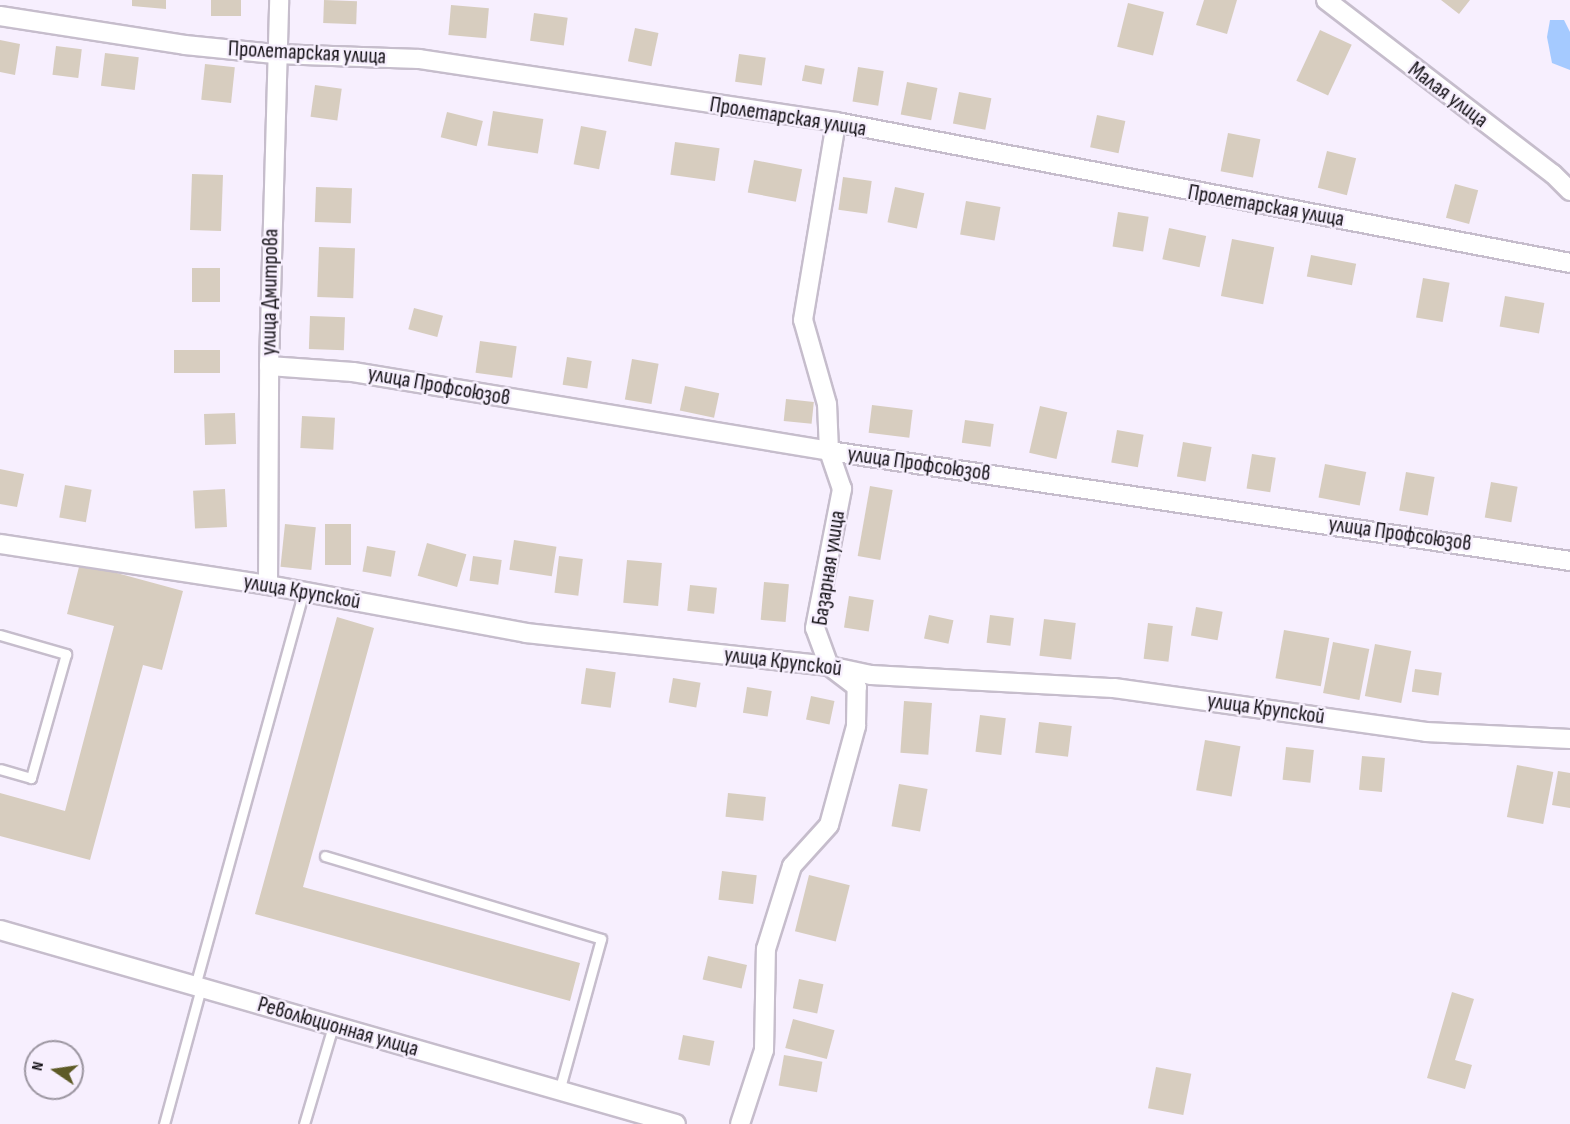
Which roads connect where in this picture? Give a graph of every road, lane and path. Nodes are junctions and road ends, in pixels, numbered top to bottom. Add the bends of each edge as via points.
1 (279, 0) edge
2 (1326, 0) edge
3 (0, 16) edge
4 (275, 54) junction
5 (836, 122) junction
6 (1570, 191) edge
7 (1570, 263) edge
8 (269, 366) junction
9 (829, 451) junction
10 (1, 546) edge
11 (1570, 561) edge
12 (268, 585) junction
13 (304, 591) junction
14 (0, 635) edge
15 (829, 666) junction
16 (1570, 739) edge
17 (0, 769) edge
18 (325, 856) dead end
19 (0, 930) edge
20 (198, 987) junction
21 (333, 1026) junction
22 (559, 1091) junction
23 (164, 1124) edge
24 (304, 1124) edge
25 (676, 1124) edge
26 (740, 1124) edge

1 - 4 street, улица Дмитрова
2 - 6 street, Малая улица
3 - 4 street, Пролетарская улица via 185,45
4 - 5 street, Пролетарская улица via 419,59
4 - 8 street, улица Дмитрова
5 - 7 street, Пролетарская улица
5 - 9 street, Базарная улица via 803,320 827,404
8 - 9 street, улица Профсоюзов via 353,372
8 - 12 street, улица Дмитрова
9 - 11 street, улица Профсоюзов
9 - 15 street, Базарная улица via 842,489 815,628
10 - 12 street, улица Крупской
12 - 13 street, улица Крупской
13 - 15 street, улица Крупской via 526,633
13 - 20 lane
14 - 17 lane via 66,654 31,778
15 - 16 street, улица Крупской via 872,675 1113,688 1426,732
15 - 26 street via 856,687 856,726 830,825 792,866 766,949 764,1050
18 - 22 lane via 601,939
19 - 20 street, Революционная улица
20 - 21 street, Революционная улица
20 - 23 lane
21 - 22 street, Революционная улица
21 - 24 lane
22 - 25 street, Революционная улица

